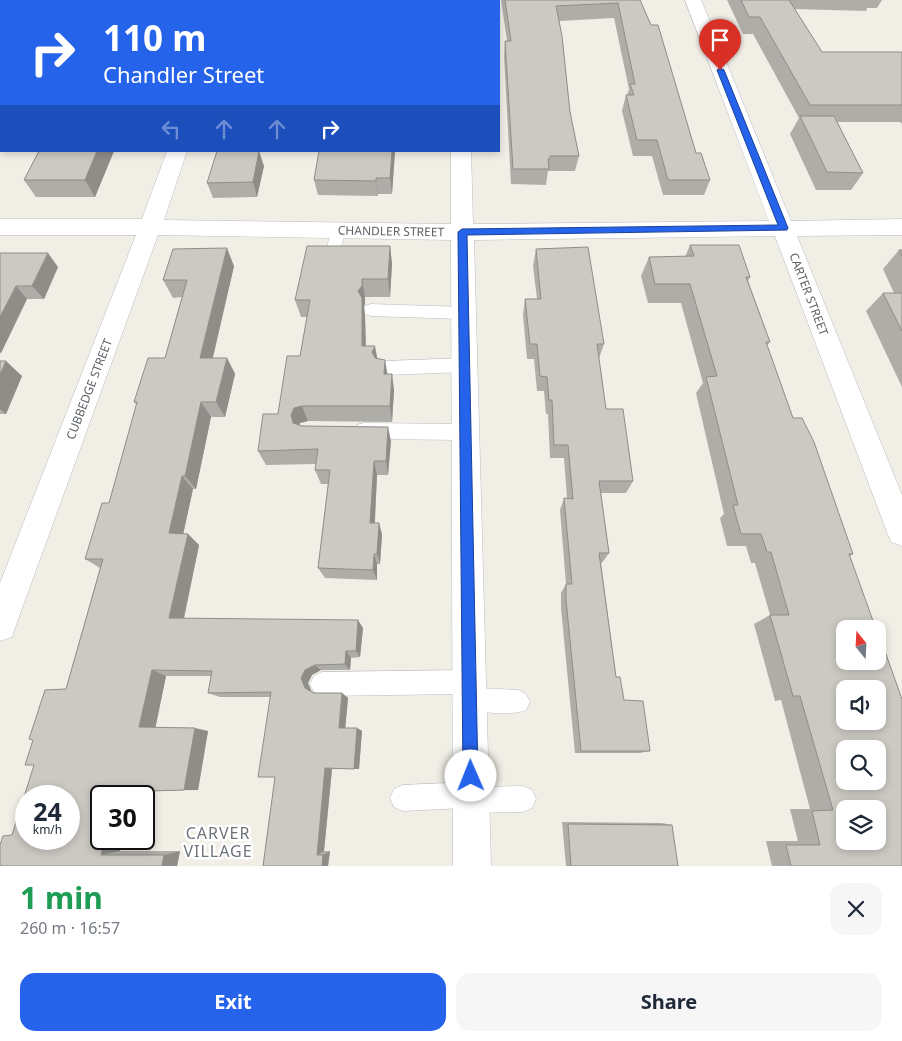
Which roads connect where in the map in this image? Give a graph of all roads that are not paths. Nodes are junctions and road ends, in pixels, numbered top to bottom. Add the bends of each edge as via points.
1 (692, 0) edge
2 (177, 152) edge
3 (461, 152) edge
4 (0, 227) edge
5 (150, 227) junction
6 (902, 227) edge
7 (784, 228) junction
8 (338, 230) junction
9 (462, 232) junction
10 (333, 253) edge
11 (371, 310) dead end
12 (464, 313) junction
13 (464, 365) junction
14 (386, 368) edge
15 (348, 431) edge
16 (466, 432) junction
17 (902, 532) edge
18 (0, 625) edge
19 (322, 684) dead end
20 (470, 691) junction
21 (518, 702) dead end
22 (471, 797) junction
23 (403, 798) dead end
24 (523, 799) dead end
25 (472, 866) edge

1 - 7 street, CARTER STREET
2 - 5 street, CUBBEDGE STREET
3 - 9 street
4 - 5 street, CHANDLER STREET
5 - 8 street, CHANDLER STREET
5 - 18 street, CUBBEDGE STREET
6 - 7 street, CHANDLER STREET
7 - 9 street, CHANDLER STREET
7 - 17 street, CARTER STREET
8 - 9 street, CHANDLER STREET
8 - 10 lane
9 - 12 street
11 - 12 lane
12 - 13 street
13 - 14 lane
13 - 16 street
15 - 16 lane
16 - 20 street
19 - 20 lane
20 - 21 lane
20 - 22 street
22 - 23 lane
22 - 24 lane
22 - 25 street

